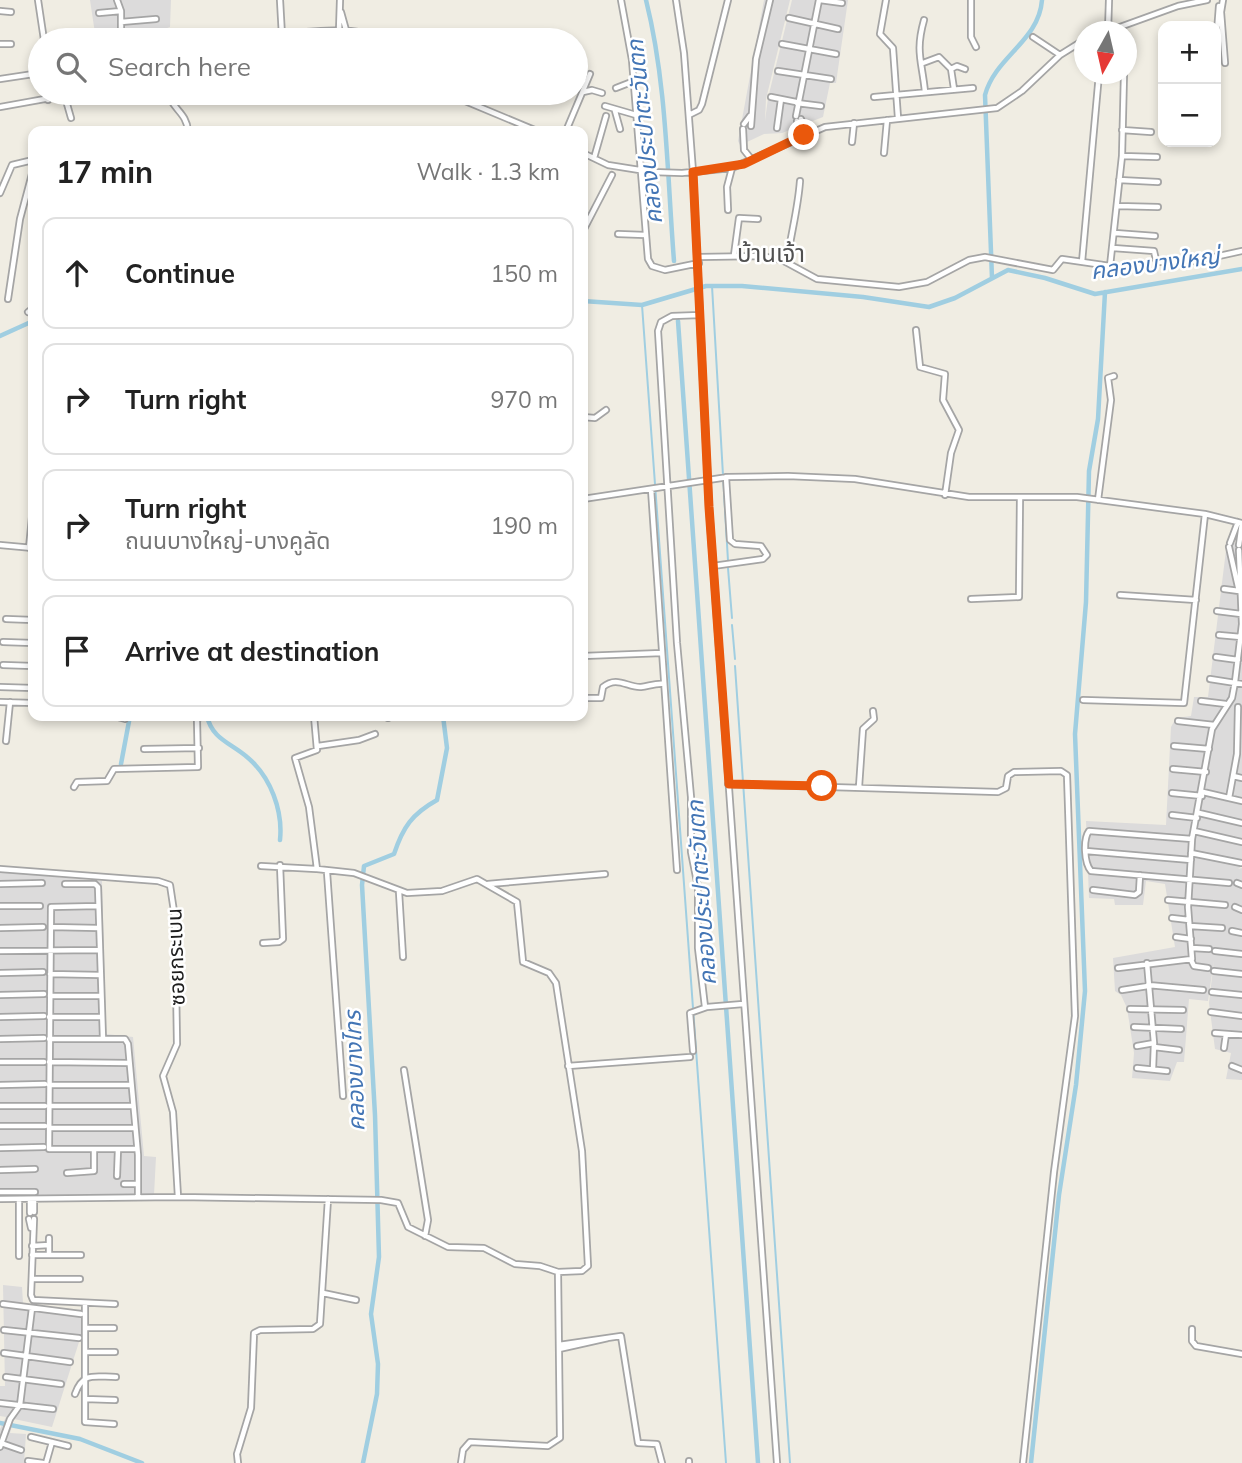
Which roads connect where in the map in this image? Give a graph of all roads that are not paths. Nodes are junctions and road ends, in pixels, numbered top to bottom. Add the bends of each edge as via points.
1 (38, 0) edge
2 (117, 0) edge
3 (280, 0) edge
4 (340, 0) edge
5 (621, 0) edge
6 (676, 0) edge
7 (728, 0) edge
8 (770, 0) edge
9 (819, 0) edge
10 (886, 0) edge
11 (971, 0) edge
12 (1109, 0) edge
13 (1207, 0) edge
14 (1223, 2) edge
15 (842, 3) dead end
16 (1177, 3) edge
17 (0, 11) edge
18 (121, 11) junction
19 (341, 11) junction
20 (11, 12) dead end
21 (99, 13) dead end
22 (789, 18) dead end
23 (156, 19) dead end
24 (924, 20) dead end
25 (1108, 21) edge
26 (1134, 21) edge
27 (1217, 21) edge
28 (121, 22) junction
29 (814, 24) junction
30 (42, 28) edge
31 (122, 28) edge
32 (282, 28) edge
33 (339, 28) edge
34 (345, 28) edge
35 (838, 29) dead end
36 (1033, 37) dead end
37 (0, 44) edge
38 (11, 44) dead end
39 (782, 44) dead end
40 (1074, 46) edge
41 (976, 47) dead end
42 (809, 49) junction
43 (836, 54) dead end
44 (1060, 55) junction
45 (923, 63) junction
46 (1225, 64) dead end
47 (951, 69) junction
48 (965, 69) dead end
49 (778, 71) dead end
50 (590, 74) dead end
51 (28, 75) edge
52 (802, 75) junction
53 (0, 79) edge
54 (588, 79) edge
55 (831, 79) dead end
56 (634, 80) junction
57 (1097, 84) edge
58 (1124, 84) edge
59 (616, 88) dead end
60 (973, 88) dead end
61 (954, 89) junction
62 (588, 91) edge
63 (925, 92) junction
64 (602, 93) dead end
65 (897, 95) junction
66 (771, 97) dead end
67 (874, 97) dead end
68 (781, 99) junction
69 (28, 103) edge
70 (797, 103) junction
71 (67, 105) edge
72 (174, 105) edge
73 (475, 105) edge
74 (577, 105) edge
75 (605, 106) dead end
76 (821, 106) dead end
77 (0, 107) edge
78 (615, 111) junction
79 (636, 115) junction
80 (689, 115) junction
81 (606, 116) dead end
82 (750, 117) junction
83 (71, 118) dead end
84 (898, 118) junction
85 (887, 120) junction
86 (854, 123) junction
87 (187, 126) edge
88 (525, 126) edge
89 (568, 126) edge
90 (777, 128) dead end
91 (620, 129) dead end
92 (1122, 130) junction
93 (1151, 132) dead end
94 (804, 135) junction
95 (744, 139) junction
96 (852, 142) dead end
97 (884, 153) dead end
98 (588, 155) edge
99 (1122, 156) junction
100 (1157, 157) dead end
101 (594, 158) junction
102 (752, 160) junction
103 (28, 161) edge
104 (732, 168) junction
105 (639, 170) junction
106 (614, 171) junction
107 (693, 172) junction
108 (1119, 180) junction
109 (800, 181) dead end
110 (1158, 182) dead end
111 (28, 189) edge
112 (0, 193) edge
113 (1117, 206) junction
114 (1158, 207) dead end
115 (728, 211) dead end
116 (758, 219) dead end
117 (588, 221) edge
118 (1115, 233) junction
119 (618, 234) dead end
120 (645, 235) junction
121 (1155, 236) dead end
122 (1113, 248) junction
123 (1242, 251) edge
124 (734, 255) junction
125 (699, 260) junction
126 (787, 262) junction
127 (1082, 262) junction
128 (8, 299) dead end
129 (700, 315) junction
130 (916, 330) dead end
131 (1114, 376) dead end
132 (606, 410) dead end
133 (588, 417) edge
134 (723, 478) junction
135 (708, 480) junction
136 (666, 486) junction
137 (654, 488) junction
138 (945, 495) junction
139 (1020, 497) junction
140 (588, 498) edge
141 (1095, 499) junction
142 (1205, 514) junction
143 (1241, 523) edge
144 (0, 545) edge
145 (28, 548) edge
146 (713, 566) junction
147 (1239, 579) edge
148 (1224, 589) dead end
149 (1239, 589) junction
150 (1120, 595) dead end
151 (971, 599) dead end
152 (1196, 600) junction
153 (1241, 601) edge
154 (1217, 611) dead end
155 (1241, 614) edge
156 (6, 619) dead end
157 (28, 620) edge
158 (1242, 624) edge
159 (1219, 635) dead end
160 (1241, 641) edge
161 (3, 642) dead end
162 (28, 643) edge
163 (662, 653) junction
164 (588, 656) edge
165 (1216, 657) dead end
166 (1239, 662) edge
167 (3, 665) dead end
168 (28, 666) edge
169 (1210, 679) dead end
170 (1235, 682) junction
171 (664, 684) junction
172 (1242, 684) edge
173 (0, 687) edge
174 (28, 688) edge
175 (588, 698) edge
176 (1232, 698) junction
177 (1083, 700) dead end
178 (1201, 701) dead end
179 (0, 702) edge
180 (10, 702) junction
181 (28, 703) edge
182 (1226, 704) junction
183 (1240, 708) edge
184 (873, 711) dead end
185 (1178, 720) dead end
186 (197, 721) edge
187 (315, 721) edge
188 (1214, 725) junction
189 (1240, 731) edge
190 (375, 734) dead end
191 (6, 741) dead end
192 (318, 746) junction
193 (1174, 746) dead end
194 (199, 748) junction
195 (144, 749) dead end
196 (1209, 749) junction
197 (1240, 754) edge
198 (1173, 769) dead end
199 (1206, 772) junction
200 (1233, 776) junction
201 (1242, 778) edge
202 (729, 784) junction
203 (74, 787) dead end
204 (859, 787) junction
205 (1172, 793) dead end
206 (1203, 794) junction
207 (1229, 798) junction
208 (1242, 801) edge
209 (1172, 815) dead end
210 (1198, 815) junction
211 (1242, 823) edge
212 (1194, 831) junction
213 (1192, 839) junction
214 (1242, 842) edge
215 (1086, 851) junction
216 (1191, 853) junction
217 (1191, 860) junction
218 (1241, 863) edge
219 (280, 865) junction
220 (261, 866) dead end
221 (0, 869) edge
222 (317, 869) junction
223 (677, 870) dead end
224 (327, 872) junction
225 (605, 874) dead end
226 (1140, 875) junction
227 (1190, 878) junction
228 (42, 883) dead end
229 (1229, 883) dead end
230 (0, 884) edge
231 (65, 884) dead end
232 (488, 884) junction
233 (1093, 890) dead end
234 (399, 892) junction
235 (1168, 900) dead end
236 (1188, 901) junction
237 (1225, 905) dead end
238 (0, 906) edge
239 (40, 906) dead end
240 (98, 906) junction
241 (1235, 907) dead end
242 (1242, 910) edge
243 (1172, 918) dead end
244 (1189, 923) junction
245 (43, 927) dead end
246 (51, 927) junction
247 (0, 928) edge
248 (97, 928) junction
249 (1222, 928) dead end
250 (1232, 930) dead end
251 (1242, 933) edge
252 (1176, 937) dead end
253 (1191, 939) junction
254 (263, 943) dead end
255 (1192, 948) junction
256 (1209, 948) dead end
257 (98, 950) junction
258 (0, 951) edge
259 (50, 951) junction
260 (1215, 951) dead end
261 (1242, 954) edge
262 (403, 957) dead end
263 (1191, 960) junction
264 (1147, 963) junction
265 (1118, 968) dead end
266 (1208, 968) dead end
267 (1214, 971) dead end
268 (43, 972) dead end
269 (0, 973) edge
270 (50, 974) junction
271 (1242, 974) edge
272 (100, 975) junction
273 (1148, 986) junction
274 (1122, 990) dead end
275 (1203, 990) dead end
276 (1212, 992) dead end
277 (0, 995) edge
278 (47, 995) junction
279 (1242, 995) edge
280 (100, 996) junction
281 (741, 1004) junction
282 (706, 1007) junction
283 (1149, 1007) junction
284 (1130, 1009) dead end
285 (1183, 1010) dead end
286 (1212, 1012) dead end
287 (47, 1016) junction
288 (1242, 1016) edge
289 (0, 1017) edge
290 (101, 1017) junction
291 (1151, 1026) junction
292 (1134, 1027) dead end
293 (1181, 1029) dead end
294 (1215, 1032) dead end
295 (1226, 1034) junction
296 (1242, 1035) edge
297 (47, 1038) junction
298 (0, 1039) edge
299 (103, 1039) junction
300 (1154, 1045) junction
301 (1137, 1046) dead end
302 (1224, 1048) dead end
303 (1178, 1050) dead end
304 (693, 1051) dead end
305 (690, 1058) dead end
306 (0, 1062) edge
307 (47, 1062) junction
308 (129, 1063) junction
309 (568, 1066) junction
310 (1232, 1066) dead end
311 (1137, 1068) dead end
312 (1153, 1069) junction
313 (404, 1070) dead end
314 (1242, 1070) edge
315 (1167, 1071) dead end
316 (0, 1085) edge
317 (47, 1085) junction
318 (131, 1085) junction
319 (343, 1096) dead end
320 (0, 1106) edge
321 (47, 1106) junction
322 (133, 1106) junction
323 (0, 1126) edge
324 (47, 1127) junction
325 (134, 1128) junction
326 (44, 1147) dead end
327 (0, 1148) edge
328 (94, 1149) junction
329 (118, 1149) junction
330 (137, 1149) junction
331 (34, 1169) dead end
332 (0, 1170) edge
333 (67, 1173) dead end
334 (117, 1176) dead end
335 (124, 1184) dead end
336 (138, 1184) junction
337 (0, 1192) edge
338 (35, 1192) dead end
339 (138, 1197) junction
340 (178, 1197) junction
341 (0, 1199) edge
342 (19, 1199) junction
343 (32, 1199) junction
344 (328, 1199) junction
345 (425, 1236) junction
346 (49, 1238) dead end
347 (49, 1245) junction
348 (32, 1246) junction
349 (32, 1255) junction
350 (49, 1255) junction
351 (81, 1255) dead end
352 (19, 1256) dead end
353 (558, 1272) junction
354 (31, 1279) junction
355 (80, 1279) dead end
356 (322, 1293) junction
357 (356, 1300) dead end
358 (3, 1304) dead end
359 (85, 1304) junction
360 (115, 1304) dead end
361 (32, 1308) junction
362 (81, 1314) dead end
363 (85, 1328) junction
364 (114, 1328) dead end
365 (1192, 1329) dead end
366 (4, 1330) dead end
367 (29, 1332) junction
368 (79, 1338) dead end
369 (559, 1347) junction
370 (85, 1352) junction
371 (115, 1352) dead end
372 (4, 1353) dead end
373 (1242, 1354) edge
374 (26, 1356) junction
375 (70, 1362) dead end
376 (6, 1377) dead end
377 (85, 1377) junction
378 (116, 1377) dead end
379 (24, 1380) junction
380 (61, 1384) dead end
381 (75, 1394) dead end
382 (85, 1399) junction
383 (114, 1400) dead end
384 (2, 1403) edge
385 (20, 1405) junction
386 (53, 1409) dead end
387 (10, 1419) junction
388 (114, 1424) dead end
389 (32, 1437) dead end
390 (52, 1442) junction
391 (1, 1445) edge
392 (68, 1446) dead end
393 (21, 1450) dead end
394 (28, 1461) dead end
395 (45, 1463) edge
396 (238, 1463) edge
397 (461, 1463) edge
398 (662, 1463) edge
399 (776, 1463) edge
400 (1023, 1463) edge

1 - 30 street
2 - 18 street
3 - 32 street
4 - 19 street
5 - 56 street
6 - 80 street
7 - 80 street via 702,104
8 - 82 street via 756,59
9 - 15 street
9 - 29 street
10 - 65 street via 880,34 893,48
11 - 41 street via 971,37
12 - 25 street
13 - 16 street
14 - 27 street
14 - 46 street
16 - 26 street
17 - 20 street
18 - 21 street
18 - 28 street
19 - 33 street
19 - 34 street
22 - 29 street
23 - 28 street
24 - 45 street via 918,52
28 - 31 street
29 - 35 street
29 - 42 street
36 - 44 street
37 - 38 street
39 - 42 street
40 - 44 street
42 - 43 street
42 - 52 street
44 - 84 street via 1014,97 992,109
45 - 47 street via 939,57
45 - 63 street
47 - 48 street
47 - 61 street
49 - 52 street
50 - 54 street
51 - 53 street
52 - 55 street
52 - 70 street
56 - 59 street
56 - 79 street
57 - 127 street
58 - 92 street
60 - 61 street
61 - 63 street
62 - 64 street
63 - 65 street
65 - 67 street
65 - 84 street
66 - 68 street
68 - 70 street
68 - 90 street
69 - 77 street
70 - 76 street
70 - 94 street
71 - 83 street
72 - 87 street via 184,114
73 - 88 street
74 - 89 street
75 - 78 street
78 - 79 street
78 - 91 street
79 - 105 street
80 - 107 street
81 - 101 street
82 - 95 street
82 - 95 street via 743,127
84 - 85 street
85 - 86 street
85 - 97 street
86 - 94 street
86 - 96 street
92 - 93 street
92 - 99 street
94 - 102 street
95 - 102 street via 744,150
98 - 101 street
99 - 100 street
99 - 108 street
101 - 106 street
102 - 104 street
103 - 112 street via 12,165
104 - 107 street
104 - 115 street
105 - 106 street
105 - 107 street
105 - 120 street
106 - 117 street
107 - 125 street
108 - 110 street
108 - 113 street
109 - 126 street
111 - 128 street
113 - 114 street
113 - 118 street
116 - 124 street via 738,218
118 - 121 street
118 - 122 street
119 - 120 street
120 - 125 street via 652,265 665,270
122 - 123 street via 1154,251 1160,262 1196,261
122 - 127 street via 1110,266
124 - 125 street
124 - 126 street
125 - 129 street
126 - 127 street via 817,279 900,288 927,282 969,260 985,257 1053,271 1060,260
129 - 135 street
129 - 136 street via 672,316 659,326
130 - 138 street via 920,367 945,374 943,400 959,428
131 - 141 street via 1108,381 1111,400
132 - 133 street
134 - 135 street
134 - 138 street via 855,479
134 - 146 street via 730,540 761,546 767,555
135 - 136 street
135 - 146 street
136 - 137 street
136 - 282 street
137 - 140 street
137 - 163 street
138 - 139 street
139 - 141 street
139 - 151 street via 1019,597
141 - 142 street
142 - 143 street
142 - 152 street
143 - 147 street
143 - 147 street via 1229,545
144 - 145 street
146 - 202 street
147 - 149 street
148 - 149 street
149 - 153 street
150 - 152 street
152 - 177 street via 1184,703
153 - 155 street
154 - 155 street
155 - 158 street
156 - 157 street
158 - 160 street
159 - 160 street
160 - 166 street
161 - 162 street
163 - 164 street
163 - 171 street
165 - 166 street
166 - 170 street
167 - 168 street
169 - 170 street
170 - 172 street
170 - 176 street
171 - 175 street via 610,683 603,687 601,698
171 - 223 street
173 - 174 street
176 - 182 street
176 - 183 street
178 - 182 street
179 - 180 street
180 - 181 street
180 - 191 street
182 - 188 street
183 - 189 street
184 - 204 street via 874,719 863,729
185 - 188 street
186 - 194 street
187 - 192 street
188 - 196 street
189 - 197 street
190 - 192 street
192 - 222 street via 295,758 309,807
193 - 196 street
194 - 195 street
194 - 203 street via 200,762 195,769 114,769 107,781 77,782
196 - 199 street
197 - 200 street
198 - 199 street
199 - 206 street
200 - 201 street
200 - 207 street
202 - 204 street
202 - 281 street
204 - 400 street via 998,792 1006,788 1008,776 1014,772 1061,771 1067,775 1075,1016
205 - 206 street
206 - 207 street
206 - 210 street
207 - 208 street
209 - 210 street
210 - 211 street
210 - 212 street
212 - 213 street
212 - 214 street
213 - 215 street via 1089,831
213 - 216 street
215 - 217 street
215 - 226 street via 1086,866 1091,871
216 - 217 street
216 - 218 street
217 - 227 street
219 - 220 street
219 - 222 street
219 - 254 street via 283,939
221 - 340 street, ซอยกระเบน via 170,885 177,1044 163,1076 173,1112
222 - 224 street
224 - 234 street via 354,873
224 - 319 street
225 - 232 street
226 - 227 street
226 - 233 street via 1135,895
227 - 229 street
227 - 236 street
228 - 230 street
231 - 240 street via 97,885
232 - 234 street via 473,879 436,892
232 - 309 street via 517,902 523,962 554,979
234 - 262 street
235 - 236 street
236 - 237 street
236 - 244 street
238 - 239 street
240 - 246 street via 51,906
240 - 248 street
241 - 242 street
243 - 244 street
244 - 249 street
244 - 253 street
245 - 247 street
246 - 248 street
246 - 259 street
248 - 257 street
250 - 251 street
252 - 253 street
253 - 255 street
255 - 256 street
255 - 263 street
257 - 259 street
257 - 272 street
258 - 259 street
259 - 270 street
260 - 261 street
263 - 264 street
263 - 266 street via 1195,966
264 - 265 street
264 - 273 street
267 - 271 street
268 - 269 street
270 - 272 street
270 - 278 street
272 - 280 street
273 - 274 street
273 - 275 street
273 - 283 street
276 - 279 street
277 - 278 street
278 - 280 street
278 - 287 street
280 - 290 street
281 - 282 street
281 - 399 street
282 - 304 street via 689,1015
283 - 284 street
283 - 285 street
283 - 291 street
286 - 288 street
287 - 289 street
287 - 290 street
287 - 297 street
290 - 299 street
291 - 292 street
291 - 293 street
291 - 300 street
294 - 295 street
295 - 296 street
295 - 302 street
297 - 298 street
297 - 299 street
297 - 307 street
299 - 308 street via 127,1041
300 - 301 street
300 - 303 street
300 - 312 street
305 - 309 street
306 - 307 street
307 - 308 street
307 - 317 street
308 - 318 street
309 - 353 street via 582,1151 590,1262 582,1271
310 - 314 street
311 - 312 street
312 - 315 street
313 - 345 street via 428,1220
316 - 317 street
317 - 318 street
317 - 321 street
318 - 322 street
320 - 321 street
321 - 322 street
321 - 324 street
322 - 325 street
323 - 324 street
324 - 325 street
324 - 328 street via 49,1149
325 - 330 street
326 - 327 street
328 - 329 street
328 - 333 street via 94,1171
329 - 330 street
329 - 334 street
330 - 336 street
331 - 332 street
335 - 336 street
336 - 339 street
337 - 338 street
339 - 340 street
339 - 343 street
340 - 344 street
341 - 342 street
342 - 343 street
342 - 352 street
343 - 348 street
344 - 345 street via 398,1203 405,1223
344 - 356 street
345 - 353 street via 453,1248 484,1248 515,1264
346 - 347 street
347 - 348 street
347 - 350 street
348 - 349 street
349 - 350 street
349 - 354 street
350 - 351 street
353 - 369 street
354 - 355 street
354 - 359 street via 33,1300
356 - 357 street
356 - 396 street via 316,1328 254,1334 251,1408
358 - 361 street
359 - 360 street
359 - 363 street
361 - 362 street
361 - 367 street
363 - 364 street
363 - 370 street
365 - 373 street via 1195,1346
366 - 367 street
367 - 368 street
367 - 374 street
369 - 397 street via 559,1441 540,1446 470,1442
369 - 398 street via 622,1337 638,1443 657,1444
370 - 371 street
370 - 377 street
372 - 374 street
374 - 375 street
374 - 379 street
376 - 379 street
377 - 378 street
377 - 381 street
377 - 382 street
379 - 380 street
379 - 385 street
382 - 383 street
382 - 388 street via 86,1423
384 - 385 street
384 - 387 street
385 - 386 street
385 - 387 street
387 - 391 street
389 - 390 street
390 - 392 street
390 - 395 street
391 - 393 street
394 - 395 street

